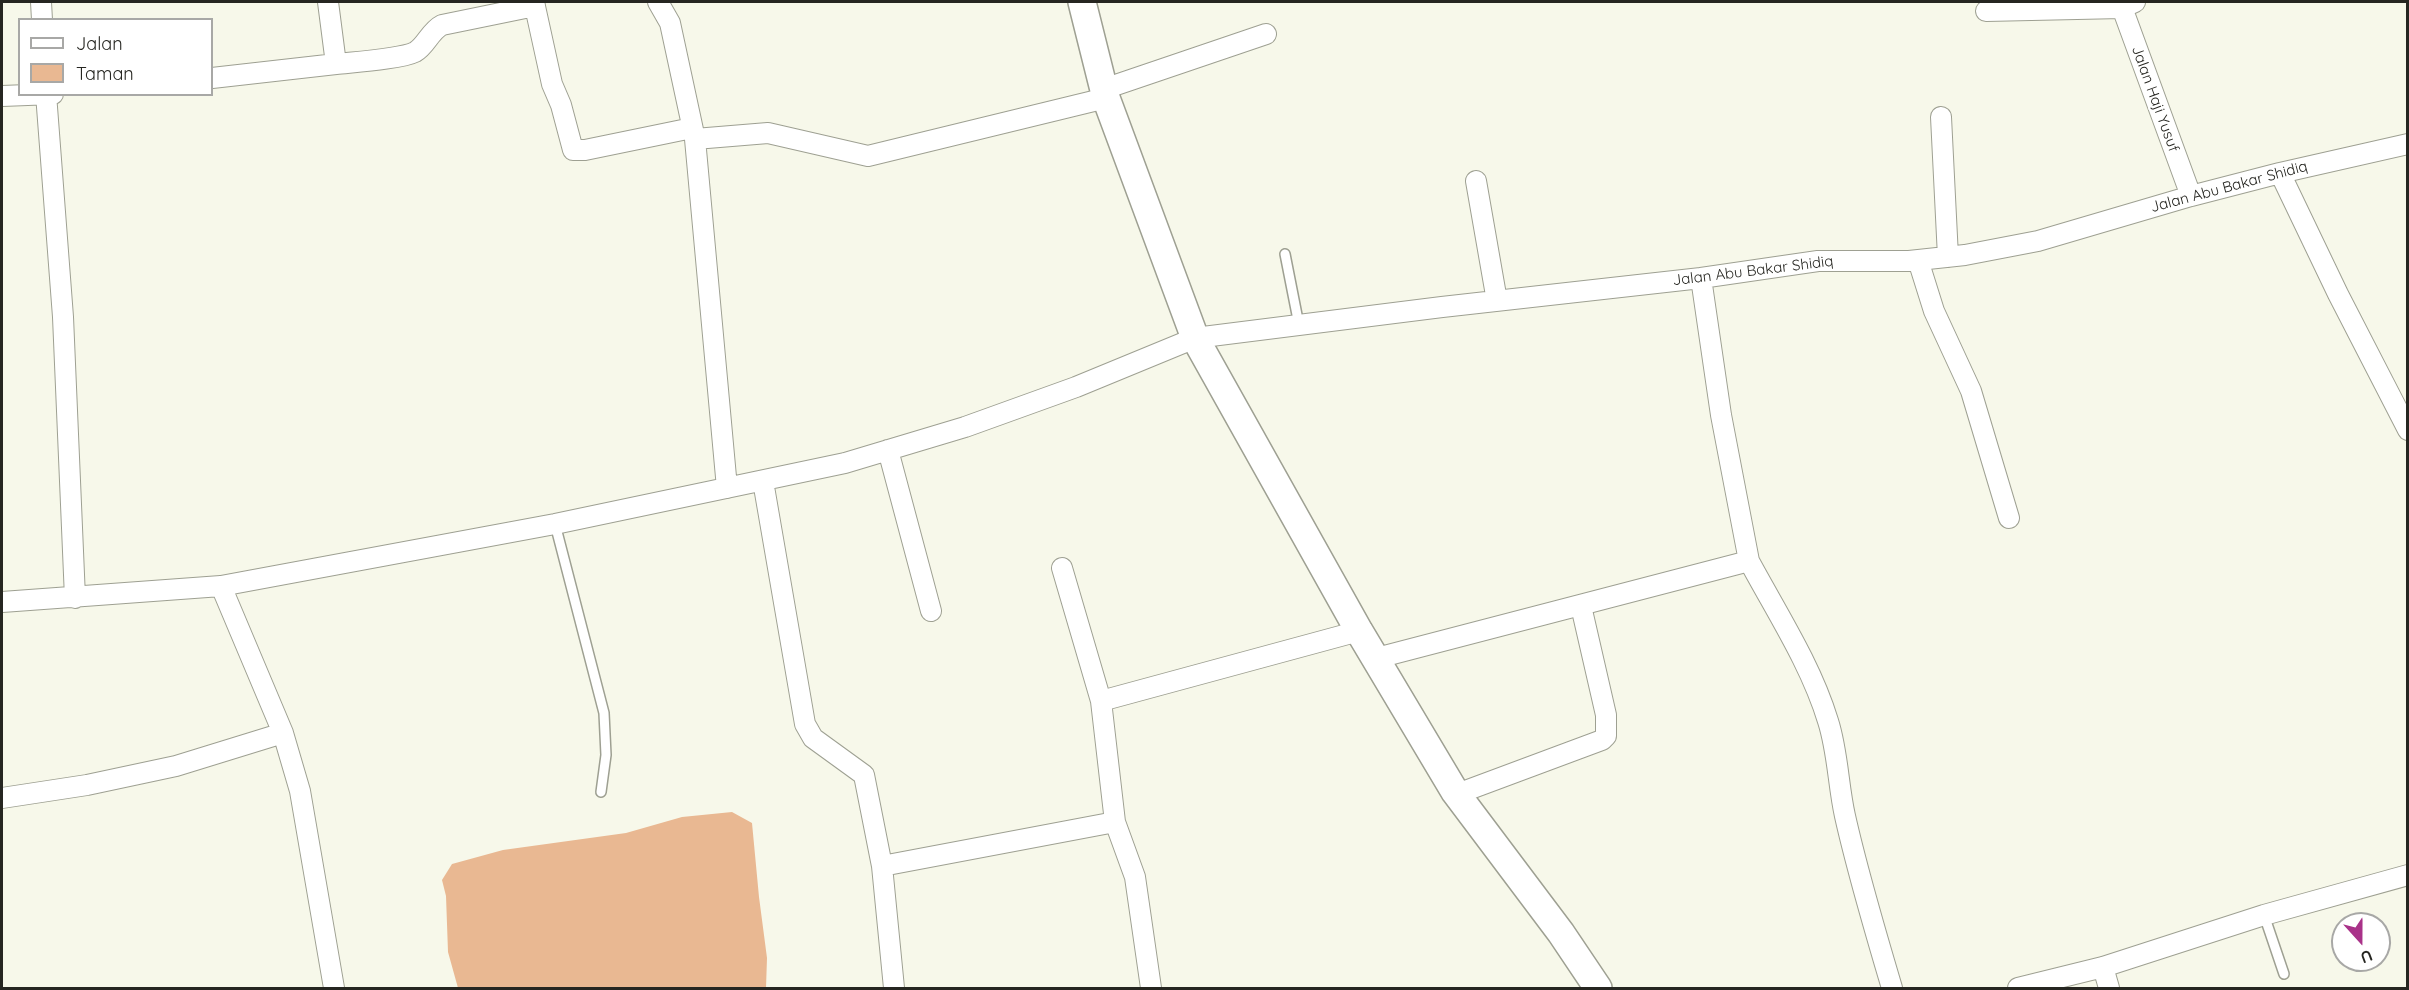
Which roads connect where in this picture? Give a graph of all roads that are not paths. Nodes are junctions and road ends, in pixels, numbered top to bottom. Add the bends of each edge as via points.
1 (41, 2) edge
2 (328, 2) edge
3 (658, 2) edge
4 (1082, 2) edge
5 (535, 4) edge
6 (2126, 4) edge
7 (1986, 11) dead end
8 (42, 18) edge
9 (1266, 34) dead end
10 (336, 64) junction
11 (213, 78) edge
12 (1105, 94) junction
13 (2, 96) edge
14 (18, 96) edge
15 (46, 96) edge
16 (1941, 117) dead end
17 (694, 134) junction
18 (2408, 144) edge
19 (2280, 173) junction
20 (1476, 181) dead end
21 (2191, 196) junction
22 (1285, 254) dead end
23 (1948, 257) junction
24 (1918, 260) junction
25 (1701, 278) junction
26 (1497, 301) junction
27 (1299, 325) junction
28 (1195, 338) junction
29 (2408, 430) edge
30 (888, 450) junction
31 (764, 481) junction
32 (727, 488) junction
33 (2009, 519) dead end
34 (555, 524) junction
35 (1749, 561) junction
36 (1062, 568) dead end
37 (221, 586) junction
38 (75, 598) junction
39 (2, 602) edge
40 (1581, 606) junction
41 (931, 611) dead end
42 (1359, 631) junction
43 (1377, 658) junction
44 (1101, 701) junction
45 (283, 733) junction
46 (601, 792) dead end
47 (1457, 794) junction
48 (2, 798) edge
49 (1115, 822) junction
50 (882, 866) junction
51 (2408, 875) edge
52 (2264, 915) junction
53 (2103, 967) junction
54 (2284, 974) dead end
55 (334, 988) edge
56 (894, 988) edge
57 (1151, 988) edge
58 (1598, 988) edge
59 (1892, 988) edge
60 (2018, 988) edge
61 (2109, 988) edge

1 - 8 street
2 - 10 street
3 - 17 street via 670,23
4 - 12 street
5 - 10 street via 440,26 420,48 408,54
5 - 17 street via 552,84 573,150
6 - 7 street
6 - 21 street, Jalan Haji Yusuf
9 - 12 street
10 - 11 street
12 - 17 street via 868,156 768,133
12 - 28 street
13 - 14 street
15 - 38 street via 63,316
16 - 23 street
17 - 32 street
18 - 19 street, Jalan Abu Bakar Shidiq
19 - 21 street, Jalan Abu Bakar Shidiq
19 - 29 street
20 - 26 street
21 - 23 street, Jalan Abu Bakar Shidiq via 2038,241
22 - 27 lane
23 - 24 street, Jalan Abu Bakar Shidiq
24 - 25 street, Jalan Abu Bakar Shidiq via 1818,261
24 - 33 street via 1934,311 1971,391
25 - 26 street, Jalan Abu Bakar Shidiq
25 - 35 street via 1721,415
26 - 27 street, Jalan Abu Bakar Shidiq
27 - 28 street, Jalan Abu Bakar Shidiq
28 - 30 street, Jalan Abu Bakar Shidiq via 1065,391
28 - 42 street
30 - 31 street, Jalan Abu Bakar Shidiq
30 - 41 street
31 - 32 street, Jalan Abu Bakar Shidiq
31 - 50 street via 805,724 813,738 864,775
32 - 34 street, Jalan Abu Bakar Shidiq
34 - 37 street, Jalan Abu Bakar Shidiq
34 - 46 lane via 604,713 606,755
35 - 40 street
35 - 59 street via 1810,672 1829,724 1857,865
36 - 44 street
37 - 38 street, Jalan Abu Bakar Shidiq
37 - 45 street
38 - 39 street, Jalan Abu Bakar Shidiq
40 - 43 street
40 - 47 street via 1606,715 1606,736
42 - 43 street
42 - 44 street
43 - 47 street
44 - 49 street
45 - 48 street via 176,766
45 - 55 street via 300,791
47 - 58 street
49 - 50 street
49 - 57 street via 1135,877
50 - 56 street
51 - 52 street
52 - 53 street
52 - 54 lane
53 - 60 street
53 - 61 street

